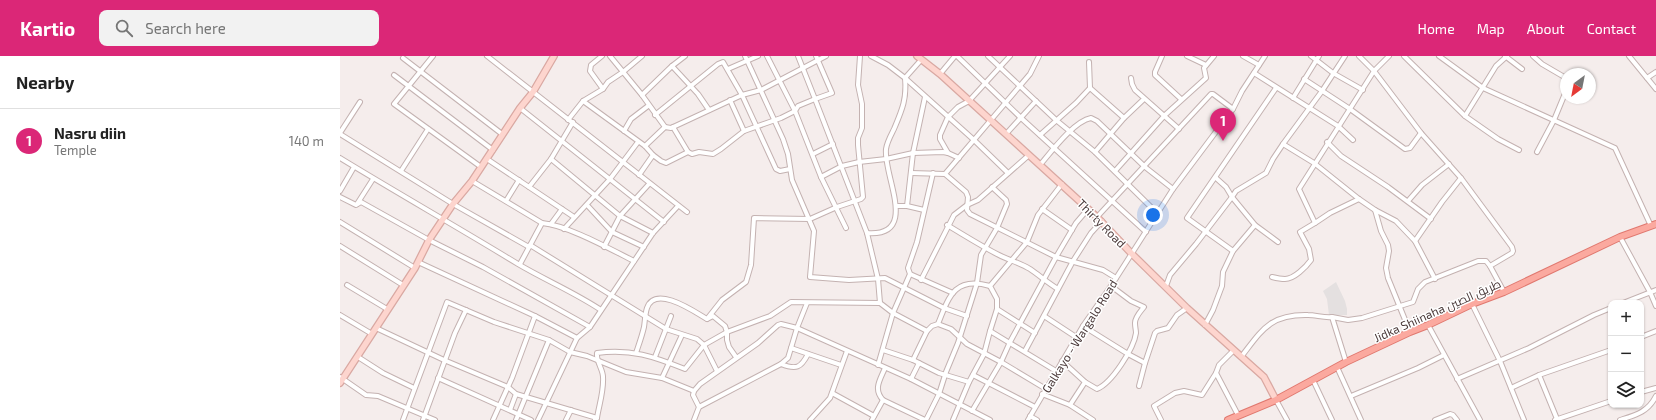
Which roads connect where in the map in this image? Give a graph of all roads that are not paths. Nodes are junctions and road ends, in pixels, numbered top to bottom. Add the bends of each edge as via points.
1 (433, 56) edge
2 (486, 56) edge
3 (554, 56) edge
4 (602, 56) edge
5 (610, 56) edge
6 (642, 56) edge
7 (685, 56) edge
8 (758, 56) edge
9 (767, 56) edge
10 (798, 56) edge
11 (826, 56) edge
12 (860, 56) edge
13 (871, 56) edge
14 (956, 56) edge
15 (988, 56) edge
16 (1010, 56) edge
17 (1039, 56) edge
18 (1162, 56) edge
19 (1187, 56) edge
20 (1214, 56) edge
21 (1243, 56) edge
22 (1265, 56) edge
23 (1311, 56) edge
24 (1345, 56) edge
25 (1359, 56) edge
26 (1389, 56) edge
27 (1404, 56) edge
28 (1439, 56) edge
29 (1506, 56) edge
30 (1532, 56) edge
31 (1628, 56) edge
32 (403, 58) dead end
33 (745, 58) edge
34 (817, 58) edge
35 (919, 58) edge
36 (1318, 58) edge
37 (1089, 62) dead end
38 (1206, 65) junction
39 (1259, 65) junction
40 (672, 66) junction
41 (803, 68) junction
42 (1000, 68) junction
43 (728, 69) junction
44 (1522, 69) dead end
45 (1374, 71) junction
46 (420, 72) junction
47 (623, 72) junction
48 (1656, 72) edge
49 (1254, 73) junction
50 (1333, 73) junction
51 (940, 74) junction
52 (1560, 74) edge
53 (394, 75) dead end
54 (905, 78) junction
55 (1131, 78) dead end
56 (1647, 78) junction
57 (1304, 79) junction
58 (780, 80) junction
59 (986, 83) junction
60 (1020, 85) junction
61 (691, 86) junction
62 (409, 87) junction
63 (1090, 88) junction
64 (1276, 88) junction
65 (1483, 88) junction
66 (604, 89) junction
67 (1656, 89) edge
68 (761, 90) junction
69 (1363, 90) junction
70 (1322, 91) junction
71 (533, 92) junction
72 (742, 95) junction
73 (642, 96) junction
74 (925, 97) junction
75 (1144, 98) junction
76 (1293, 98) junction
77 (815, 99) junction
78 (1181, 99) junction
79 (730, 100) junction
80 (583, 101) junction
81 (968, 101) junction
82 (1036, 101) junction
83 (360, 102) dead end
84 (1005, 103) junction
85 (1561, 104) edge
86 (648, 106) junction
87 (1309, 107) junction
88 (520, 108) junction
89 (1233, 109) junction
90 (1350, 109) junction
91 (709, 110) junction
92 (795, 111) junction
93 (655, 115) junction
94 (1164, 115) junction
95 (1465, 116) junction
96 (948, 117) junction
97 (1020, 117) junction
98 (1124, 118) junction
99 (775, 120) junction
100 (992, 120) junction
101 (1056, 120) junction
102 (1554, 120) junction
103 (571, 121) junction
104 (755, 126) junction
105 (1338, 126) junction
106 (673, 127) junction
107 (665, 128) junction
108 (428, 129) junction
109 (1179, 129) junction
110 (624, 131) junction
111 (744, 131) junction
112 (1070, 132) junction
113 (340, 133) edge
114 (1421, 133) junction
115 (502, 134) junction
116 (1006, 134) junction
117 (1040, 135) junction
118 (1110, 135) junction
119 (561, 140) junction
120 (974, 140) junction
121 (1353, 140) dead end
122 (638, 142) junction
123 (1327, 142) junction
124 (833, 144) junction
125 (1283, 144) junction
126 (645, 146) junction
127 (1055, 148) junction
128 (493, 150) junction
129 (1518, 150) dead end
130 (688, 152) junction
131 (1094, 152) junction
132 (1537, 152) dead end
133 (913, 153) junction
134 (948, 153) junction
135 (813, 154) junction
136 (1130, 154) junction
137 (653, 155) junction
138 (1029, 155) junction
139 (340, 158) edge
140 (487, 158) junction
141 (959, 158) junction
142 (551, 159) junction
143 (886, 159) junction
144 (622, 162) junction
145 (859, 162) junction
146 (1314, 163) junction
147 (1449, 164) junction
148 (1040, 165) junction
149 (842, 166) junction
150 (354, 167) junction
151 (481, 167) junction
152 (1144, 167) junction
153 (790, 169) junction
154 (400, 171) junction
155 (1115, 171) junction
156 (911, 173) junction
157 (1008, 173) junction
158 (932, 174) junction
159 (945, 174) junction
160 (639, 175) junction
161 (821, 177) junction
162 (373, 178) junction
163 (1216, 178) junction
164 (1461, 178) junction
165 (610, 179) junction
166 (519, 180) junction
167 (472, 181) junction
168 (1127, 183) junction
169 (650, 184) junction
170 (1062, 184) junction
171 (529, 187) junction
172 (992, 187) junction
173 (1173, 189) junction
174 (340, 191) edge
175 (595, 194) junction
176 (340, 197) edge
177 (1232, 197) junction
178 (1359, 199) junction
179 (635, 200) junction
180 (854, 200) junction
181 (506, 201) junction
182 (1408, 201) junction
183 (1112, 202) junction
184 (453, 204) junction
185 (356, 205) junction
186 (587, 205) junction
187 (967, 205) junction
188 (678, 206) junction
189 (896, 206) junction
190 (907, 206) junction
191 (837, 207) junction
192 (562, 209) junction
193 (1042, 209) junction
194 (1088, 209) junction
195 (924, 210) junction
196 (1375, 210) junction
197 (686, 212) dead end
198 (1157, 213) junction
199 (574, 216) junction
200 (620, 216) junction
201 (810, 219) junction
202 (1100, 219) junction
203 (1431, 219) junction
204 (444, 220) junction
205 (340, 222) edge
206 (664, 222) junction
207 (542, 223) junction
208 (1315, 223) junction
209 (551, 224) junction
210 (947, 225) junction
211 (1255, 225) junction
212 (1653, 225) edge
213 (846, 228) dead end
214 (997, 228) junction
215 (564, 229) junction
216 (1072, 230) junction
217 (1205, 231) junction
218 (612, 232) junction
219 (1146, 232) junction
220 (653, 233) junction
221 (868, 233) junction
222 (1620, 237) junction
223 (429, 240) junction
224 (1416, 241) junction
225 (1027, 242) junction
226 (1278, 242) dead end
227 (340, 246) edge
228 (530, 246) junction
229 (604, 247) junction
230 (644, 247) junction
231 (985, 248) junction
232 (1233, 251) junction
233 (1132, 253) junction
234 (1056, 257) junction
235 (1013, 260) junction
236 (634, 261) junction
237 (1073, 261) junction
238 (418, 262) junction
239 (520, 264) junction
240 (1490, 266) junction
241 (415, 268) junction
242 (910, 274) junction
243 (1272, 277) dead end
244 (1116, 278) junction
245 (878, 279) junction
246 (1435, 279) junction
247 (921, 280) junction
248 (1044, 281) junction
249 (977, 283) junction
250 (347, 285) dead end
251 (403, 286) junction
252 (990, 286) junction
253 (1111, 286) junction
254 (1166, 286) junction
255 (903, 288) junction
256 (1058, 289) junction
257 (1656, 290) edge
258 (1504, 292) junction
259 (1650, 292) junction
260 (953, 293) junction
261 (612, 294) junction
262 (1630, 300) edge
263 (807, 303) junction
264 (880, 303) junction
265 (1472, 304) junction
266 (1400, 306) junction
267 (1656, 306) edge
268 (944, 308) junction
269 (1187, 308) junction
270 (387, 309) junction
271 (997, 309) junction
272 (1608, 309) edge
273 (466, 310) junction
274 (601, 310) junction
275 (893, 313) junction
276 (340, 315) edge
277 (535, 316) junction
278 (646, 316) junction
279 (671, 316) dead end
280 (967, 316) junction
281 (1044, 316) junction
282 (1332, 318) junction
283 (707, 319) junction
284 (938, 324) junction
285 (1020, 324) junction
286 (1205, 325) junction
287 (1083, 326) junction
288 (1428, 326) junction
289 (590, 327) junction
290 (376, 328) junction
291 (666, 328) junction
292 (796, 328) junction
293 (927, 331) junction
294 (990, 331) junction
295 (1656, 331) edge
296 (727, 332) junction
297 (1410, 332) junction
298 (1035, 333) junction
299 (372, 334) junction
300 (528, 334) junction
301 (682, 335) junction
302 (1644, 336) edge
303 (960, 337) junction
304 (1076, 337) junction
305 (577, 338) junction
306 (549, 340) junction
307 (1010, 342) junction
308 (704, 345) junction
309 (791, 348) junction
310 (883, 350) junction
311 (847, 351) junction
312 (1025, 351) junction
313 (1233, 351) junction
314 (1608, 351) edge
315 (570, 352) junction
316 (429, 353) junction
317 (636, 353) junction
318 (808, 354) junction
319 (984, 354) junction
320 (1128, 354) junction
321 (1444, 355) junction
322 (358, 357) junction
323 (655, 357) junction
324 (736, 357) junction
325 (1241, 357) junction
326 (444, 360) junction
327 (913, 360) junction
328 (1062, 361) junction
329 (1500, 361) junction
330 (598, 362) junction
331 (1001, 362) junction
332 (1346, 362) junction
333 (670, 363) junction
334 (919, 363) junction
335 (1145, 363) junction
336 (781, 364) junction
337 (841, 364) junction
338 (878, 365) junction
339 (1337, 367) junction
340 (885, 368) junction
341 (717, 371) junction
342 (1056, 371) junction
343 (1216, 372) junction
344 (945, 375) junction
345 (974, 375) junction
346 (1539, 375) junction
347 (438, 378) junction
348 (662, 378) junction
349 (911, 379) junction
350 (1457, 379) junction
351 (341, 380) edge
352 (1314, 380) junction
353 (969, 382) junction
354 (988, 382) junction
355 (1085, 382) junction
356 (1139, 386) dead end
357 (508, 387) junction
358 (414, 388) junction
359 (1511, 388) junction
360 (1656, 388) edge
361 (1046, 389) junction
362 (694, 391) junction
363 (1644, 391) edge
364 (832, 393) junction
365 (516, 394) junction
366 (939, 394) junction
367 (1042, 394) junction
368 (1350, 396) junction
369 (1656, 396) edge
370 (525, 397) junction
371 (883, 400) junction
372 (1276, 400) junction
373 (1608, 402) edge
374 (545, 403) junction
375 (960, 405) junction
376 (1070, 405) junction
377 (500, 406) junction
378 (699, 407) junction
379 (1035, 407) junction
380 (407, 408) junction
381 (510, 410) junction
382 (571, 410) junction
383 (972, 410) junction
384 (518, 415) junction
385 (1238, 415) junction
386 (424, 418) edge
387 (873, 418) edge
388 (1029, 418) edge
389 (597, 419) edge
390 (403, 420) edge
391 (435, 420) edge
392 (493, 420) edge
393 (516, 420) edge
394 (531, 420) edge
395 (538, 420) edge
396 (566, 420) edge
397 (695, 420) edge
398 (810, 420) edge
399 (926, 420) edge
400 (953, 420) edge
401 (990, 420) edge
402 (1037, 420) edge
403 (1093, 420) edge
404 (1161, 420) edge
405 (1228, 420) edge
406 (1287, 420) edge
407 (1332, 420) edge
408 (1361, 420) edge
409 (1435, 420) edge
410 (1457, 420) edge
411 (1480, 420) edge
412 (1524, 420) edge
413 (1556, 420) edge
414 (1620, 420) edge

1 - 46 street
2 - 71 street
3 - 71 main road
4 - 66 street via 591,65 590,70
5 - 47 street
6 - 47 street
7 - 40 street
8 - 33 street
9 - 58 street
10 - 41 street
11 - 34 street
12 - 145 street via 858,85 862,104 862,128 858,138
13 - 54 street
14 - 51 street
14 - 59 street
15 - 42 street
16 - 42 street
17 - 60 street via 1030,74
18 - 78 street via 1155,75
19 - 38 street
20 - 38 street
21 - 39 street
22 - 39 street, Galkayo - Wargalo Road
23 - 36 street
24 - 50 street
25 - 45 street
26 - 45 street
27 - 95 street
28 - 65 street
29 - 44 street
29 - 65 street via 1496,66
30 - 52 street
31 - 56 street
32 - 46 street
33 - 43 street
33 - 68 street
34 - 41 street
34 - 77 street via 832,93
35 - 51 main road, Thirty Road
35 - 54 street
36 - 50 street
36 - 57 street
37 - 63 street
38 - 78 street via 1206,78
39 - 49 street, Galkayo - Wargalo Road
40 - 61 street
40 - 73 street
41 - 58 street
41 - 77 street
42 - 59 street
42 - 60 street
43 - 61 street via 726,64 721,62
43 - 72 street
45 - 69 street
45 - 114 street
46 - 62 street
46 - 115 street
47 - 66 street via 608,82
47 - 73 street
48 - 56 street
49 - 64 street
49 - 89 street, Galkayo - Wargalo Road
50 - 69 street
50 - 70 street
51 - 81 main road, Thirty Road
53 - 62 street
54 - 74 street
54 - 143 street via 905,98 886,148
55 - 75 street via 1132,84
56 - 67 street
57 - 70 street
57 - 76 street
58 - 68 street
58 - 92 street
59 - 81 street
59 - 84 street
60 - 82 street
60 - 84 street
61 - 91 street
61 - 93 street
62 - 108 street via 394,104
62 - 128 street
63 - 98 street
63 - 101 street
64 - 76 street
64 - 163 street
65 - 95 street
65 - 102 street
66 - 80 street
68 - 72 street
68 - 99 street
69 - 90 street
70 - 87 street
70 - 90 street
71 - 88 main road
71 - 103 street
72 - 79 street
72 - 104 street
73 - 86 street
74 - 96 street
74 - 133 street
75 - 94 street
75 - 98 street
76 - 87 street
77 - 92 street via 798,106
77 - 124 street
78 - 94 street
79 - 91 street
79 - 111 street
80 - 103 street
80 - 110 street
81 - 96 street
81 - 100 main road, Thirty Road
82 - 97 street
82 - 101 street
83 - 113 street
84 - 97 street
84 - 100 street
85 - 102 street
86 - 93 street
86 - 110 street via 631,119
87 - 105 street
87 - 125 street
88 - 115 main road
88 - 119 street
89 - 109 street via 1211,94
89 - 173 street, Galkayo - Wargalo Road
90 - 105 street
90 - 114 street via 1405,149 1410,148
91 - 106 street
92 - 99 street
92 - 135 street
93 - 107 street
94 - 109 street
94 - 136 street
95 - 129 street
96 - 120 street
96 - 134 street via 940,139
97 - 116 street
97 - 117 street
98 - 118 street
99 - 104 street
99 - 153 street via 788,154
100 - 116 main road, Thirty Road
100 - 120 street
101 - 112 street
101 - 117 street
102 - 132 street
102 - 212 street via 1615,148
103 - 119 street
103 - 144 street
104 - 111 street
104 - 153 street via 776,168 780,172
105 - 121 street
105 - 123 street
106 - 107 street
106 - 130 street
107 - 126 street
108 - 151 street
108 - 154 street
109 - 152 street
110 - 122 street
111 - 130 street via 713,154
112 - 118 street via 1091,118
112 - 127 street
112 - 131 street
113 - 154 street
114 - 147 street
115 - 128 main road
116 - 138 main road, Thirty Road
117 - 127 street
118 - 131 street
118 - 136 street
119 - 142 street
119 - 165 street
120 - 141 street
120 - 157 street
122 - 126 street
122 - 144 street
123 - 146 street
123 - 182 street via 1352,165
124 - 135 street
124 - 149 street
125 - 146 street
125 - 177 street via 1266,173 1236,191
126 - 137 street
127 - 148 street
127 - 183 street
128 - 140 main road
130 - 137 street via 666,163
131 - 155 street
133 - 134 street
133 - 143 street
133 - 156 street
134 - 141 street
135 - 161 street
136 - 152 street
136 - 155 street
137 - 160 street
138 - 148 main road, Thirty Road
138 - 157 street
139 - 150 street
140 - 151 main road
140 - 166 street
141 - 159 street
142 - 171 street
142 - 175 street
143 - 145 street
143 - 189 street
144 - 160 street
144 - 165 street
145 - 149 street
145 - 180 street via 864,194 862,199
146 - 178 street
146 - 208 street via 1299,189
147 - 164 street
147 - 182 street via 1422,185
148 - 170 main road, Thirty Road
149 - 161 street
149 - 180 street
150 - 162 street
150 - 174 street
151 - 167 main road
152 - 168 street
152 - 173 street
153 - 201 street via 792,180
154 - 184 street
155 - 168 street
156 - 158 street
156 - 190 street
157 - 172 street
158 - 159 street
158 - 195 street
159 - 187 street via 966,192
160 - 169 street
161 - 191 street
162 - 185 street
162 - 204 street
163 - 177 street
163 - 217 street via 1188,218
164 - 203 street
164 - 240 street via 1513,251
165 - 175 street
165 - 179 street
166 - 171 street
166 - 181 street
167 - 181 street
167 - 184 main road
168 - 183 street
168 - 198 street
169 - 179 street
169 - 188 street
170 - 193 street
170 - 194 main road, Thirty Road
171 - 192 street
172 - 187 street via 978,200
172 - 214 street via 1007,202
173 - 198 street, Galkayo - Wargalo Road
175 - 186 street
175 - 200 street
176 - 185 street
177 - 211 street
177 - 217 street
178 - 196 street
178 - 208 street
179 - 200 street
179 - 206 street
180 - 191 street
180 - 221 street
181 - 207 street
182 - 203 street
183 - 202 street
183 - 219 street
184 - 204 main road
184 - 228 street
185 - 223 street via 359,202 363,203
186 - 199 street
186 - 218 street
187 - 210 street via 954,214
187 - 214 street via 970,214
188 - 197 street
188 - 206 street
189 - 190 street
189 - 221 street via 892,226 883,232
190 - 195 street
191 - 201 street
191 - 213 street
192 - 199 street
192 - 209 street
193 - 216 street
193 - 225 street
194 - 202 main road, Thirty Road
194 - 216 street
195 - 242 street via 908,268
196 - 224 street via 1396,221
196 - 266 street via 1388,245 1388,278
198 - 219 street, Galkayo - Wargalo Road
199 - 215 street
200 - 218 street
200 - 220 street
201 - 245 street via 814,231 810,278
201 - 283 street via 754,218 751,265 746,282 722,300
202 - 233 main road, Thirty Road
202 - 237 street
203 - 224 street
204 - 223 main road
204 - 239 street
205 - 241 street
206 - 220 street
207 - 209 street
207 - 228 street
208 - 243 street via 1300,232 1311,257 1308,264 1290,278
209 - 215 street
210 - 231 street
210 - 247 street
211 - 226 street
211 - 232 street
212 - 222 main road, Jidka Shiinaha طريق الصين
214 - 225 street
214 - 231 street
215 - 229 street
216 - 234 street
217 - 232 street
217 - 254 street via 1170,275
218 - 229 street
218 - 230 street
219 - 233 street, Galkayo - Wargalo Road
220 - 230 street
221 - 245 street
222 - 258 main road, Jidka Shiinaha طريق الصين
222 - 259 street
223 - 238 main road
223 - 289 street
224 - 246 street
225 - 234 street
225 - 235 street
227 - 251 street
228 - 239 street
228 - 261 street
229 - 236 street
230 - 236 street
231 - 235 street
231 - 249 street via 980,258
232 - 286 street via 1223,272 1222,286 1213,310
233 - 244 street, Galkayo - Wargalo Road
233 - 254 main road, Thirty Road
234 - 237 street
234 - 248 street
235 - 248 street
235 - 252 street
236 - 261 street
237 - 244 street via 1104,270
237 - 256 street
238 - 241 main road
238 - 277 street
239 - 274 street
240 - 246 street via 1486,261 1478,261
240 - 258 street
241 - 251 main road
242 - 247 street
242 - 255 street
244 - 253 street, Galkayo - Wargalo Road
245 - 255 street via 885,278
245 - 264 street
246 - 266 street via 1425,282 1418,289 1413,302
247 - 260 street
248 - 256 street
248 - 285 street
249 - 252 street
249 - 260 street via 960,287
249 - 280 street
250 - 270 street
251 - 270 main road
252 - 271 street
253 - 287 street, Galkayo - Wargalo Road
253 - 320 street via 1144,308 1135,322 1136,332
254 - 269 main road, Thirty Road
255 - 268 street
255 - 275 street
256 - 281 street
257 - 259 street
258 - 265 main road, Jidka Shiinaha طريق الصين
259 - 262 street
259 - 267 street
260 - 268 street
261 - 274 street
261 - 278 street
263 - 264 street
263 - 292 street
263 - 296 street via 791,302 770,316
264 - 275 street
265 - 288 main road, Jidka Shiinaha طريق الصين
265 - 329 street
266 - 282 street via 1362,318
266 - 297 street
268 - 280 street
268 - 284 street
269 - 286 main road, Thirty Road
269 - 335 street via 1177,314 1168,328 1157,331
270 - 290 main road
271 - 285 street
271 - 294 street
272 - 329 street
273 - 300 street
273 - 316 street via 447,302
273 - 326 street
274 - 289 street
275 - 293 street
275 - 310 street
276 - 299 street
277 - 300 street
277 - 305 street
278 - 283 street via 649,304 659,299 667,299 674,300
278 - 291 street
278 - 317 street
279 - 291 street
280 - 303 street
281 - 298 street
281 - 304 street
282 - 325 street via 1308,315 1276,319 1260,332
282 - 332 street
283 - 296 street via 712,316 724,323
284 - 293 street
284 - 303 street via 951,329
285 - 298 street
285 - 307 street
286 - 313 main road, Thirty Road
287 - 304 street, Galkayo - Wargalo Road
287 - 320 street
288 - 297 main road, Jidka Shiinaha طريق الصين
288 - 321 street
289 - 305 street
290 - 299 main road
290 - 316 street
291 - 301 street
291 - 323 street
292 - 309 street
292 - 311 street
292 - 324 street via 778,325
293 - 327 street
294 - 307 street
294 - 319 street
295 - 302 street
296 - 308 street
296 - 324 street via 729,347
297 - 332 main road, Jidka Shiinaha طريق الصين
298 - 312 street
299 - 322 main road
300 - 306 street
300 - 357 street
301 - 308 street via 697,339
301 - 333 street
303 - 319 street
303 - 344 street
304 - 328 street, Galkayo - Wargalo Road
305 - 315 street
306 - 315 street
306 - 370 street
307 - 312 street
307 - 331 street
308 - 333 street via 685,369
308 - 341 street
309 - 318 street
309 - 336 street via 788,358
310 - 327 street
310 - 338 street
311 - 337 street
311 - 338 street
312 - 342 street
313 - 325 main road, Thirty Road
313 - 343 street via 1219,365
314 - 346 street
315 - 330 street
315 - 374 street
316 - 326 street
316 - 358 street
317 - 323 street
317 - 330 street via 598,353
318 - 336 street via 803,365 790,367
318 - 337 street
319 - 331 street
319 - 345 street
320 - 335 street
320 - 355 street via 1100,388 1095,389
321 - 350 street
321 - 368 street
322 - 351 main road
322 - 358 street
323 - 333 street
324 - 341 street
325 - 372 main road, Thirty Road via 1264,377
326 - 347 street
326 - 357 street
327 - 334 street
328 - 342 street, Galkayo - Wargalo Road
328 - 355 street
329 - 350 street
329 - 359 street
330 - 348 street via 626,372
330 - 389 street via 603,382
331 - 354 street
331 - 361 street
332 - 339 main road, Jidka Shiinaha طريق الصين
333 - 348 street
334 - 344 street
334 - 349 street
335 - 356 street
336 - 378 street
337 - 364 street
338 - 340 street
339 - 352 main road, Jidka Shiinaha طريق الصين
339 - 368 street
340 - 349 street
340 - 371 street via 877,392
341 - 362 street
342 - 361 street, Galkayo - Wargalo Road
343 - 385 street
343 - 404 street via 1202,395 1184,391 1175,393 1154,406
344 - 353 street
344 - 366 street
345 - 353 street
345 - 354 street
346 - 359 street
346 - 413 street
347 - 377 street
347 - 386 street
348 - 362 street
349 - 366 street
350 - 411 street
351 - 380 street via 366,395 378,396
352 - 372 main road, Jidka Shiinaha طريق الصين
352 - 407 street
353 - 375 street
354 - 379 street
354 - 383 street
355 - 376 street
357 - 365 street
357 - 377 street
358 - 380 street
359 - 412 street
360 - 363 street
361 - 367 street, Galkayo - Wargalo Road
362 - 378 street via 693,395
364 - 387 street
364 - 398 street
365 - 370 street
365 - 381 street
366 - 375 street
366 - 399 street
367 - 376 street
367 - 379 street, Galkayo - Wargalo Road
368 - 408 street
369 - 414 street via 1646,410 1636,416
370 - 374 street
370 - 384 street
371 - 387 street
371 - 399 street
372 - 385 main road, Jidka Shiinaha طريق الصين
372 - 406 street
373 - 413 street
374 - 382 street
374 - 395 street
375 - 383 street
375 - 400 street
376 - 403 street
377 - 381 street
377 - 392 street
378 - 397 street
379 - 388 street, Galkayo - Wargalo Road
380 - 386 street
380 - 390 street
381 - 384 street
382 - 389 street
382 - 396 street
383 - 401 street
384 - 393 street
384 - 394 street
385 - 405 main road, Jidka Shiinaha طريق الصين
386 - 391 street
388 - 402 street
409 - 410 street via 1450,414

